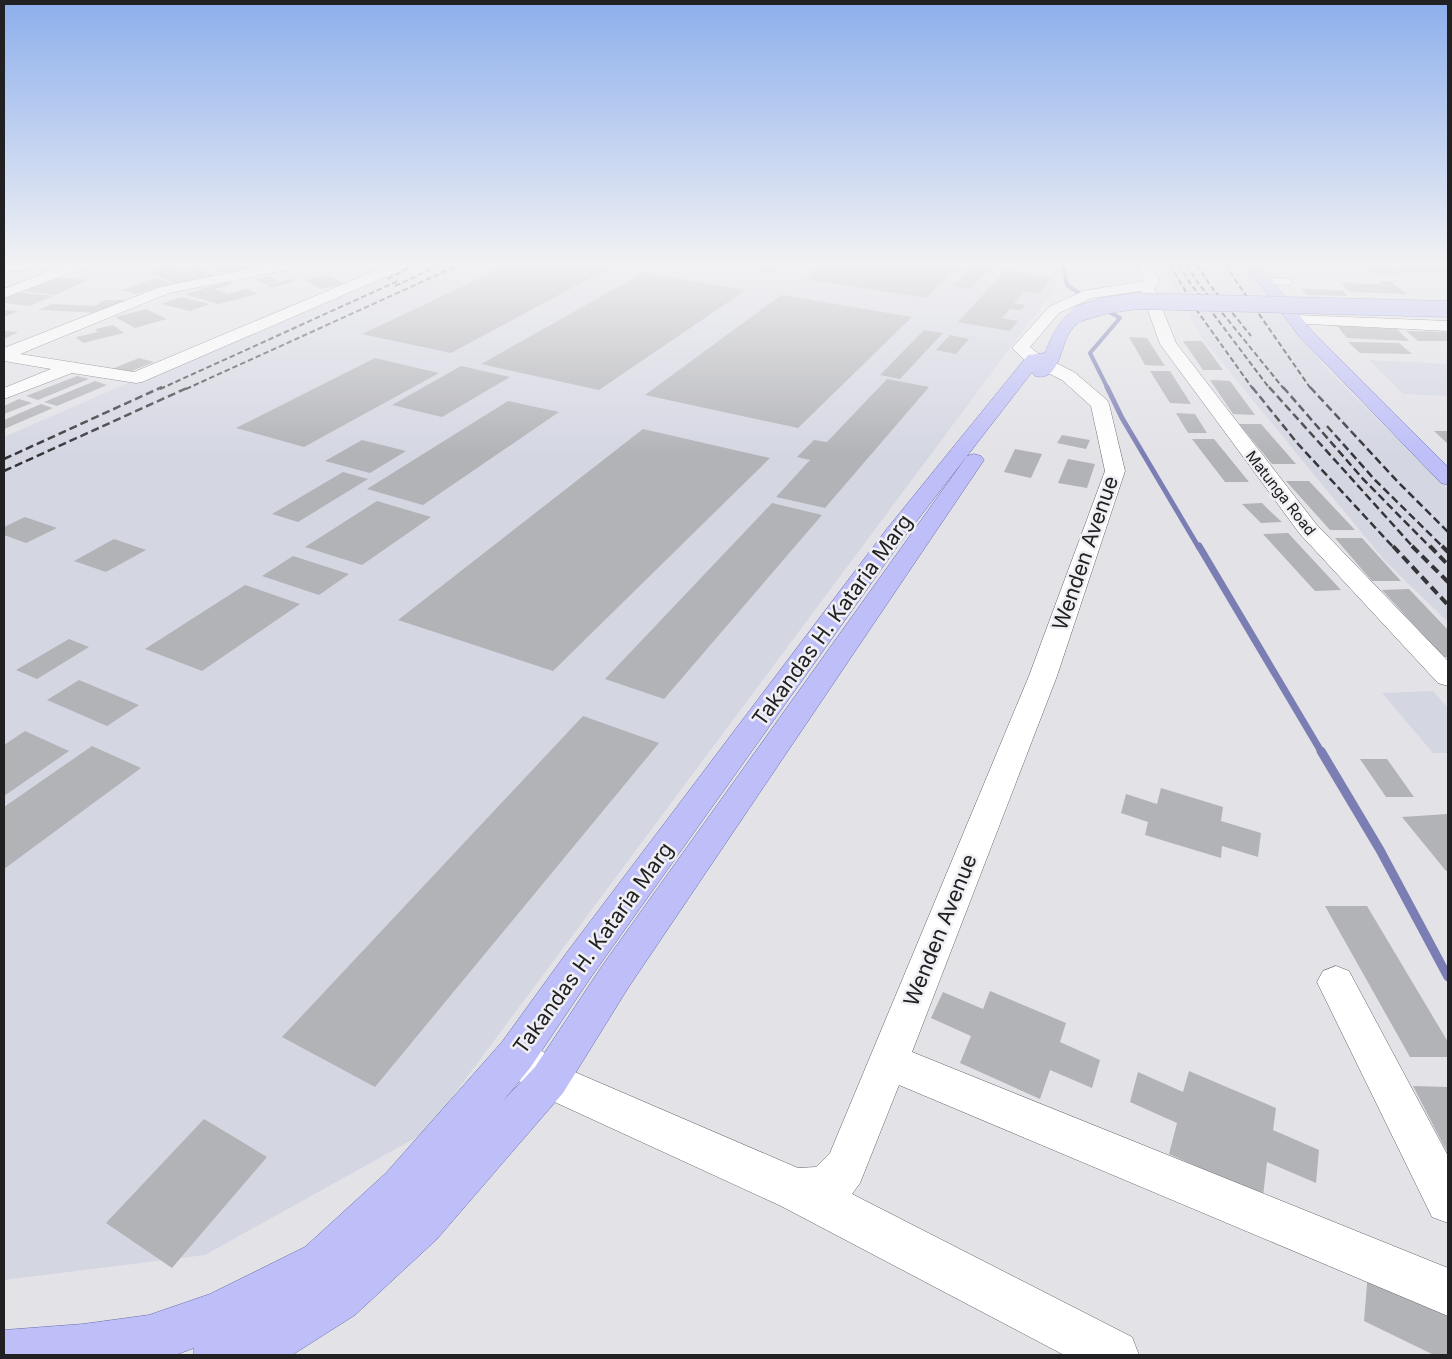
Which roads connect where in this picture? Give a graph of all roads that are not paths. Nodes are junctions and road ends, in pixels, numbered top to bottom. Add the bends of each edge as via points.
1 (70, 328) edge
2 (252, 328) edge
3 (1038, 328) edge
4 (1065, 328) edge
5 (1162, 328) edge
6 (1304, 328) edge
7 (1322, 328) edge
8 (4, 355) edge
9 (71, 368) junction
10 (1034, 372) junction
11 (1384, 391) dead end
12 (4, 394) edge
13 (955, 471) junction
14 (1448, 478) edge
15 (1448, 677) edge
16 (1336, 982) dead end
17 (516, 1055) junction
18 (888, 1061) junction
19 (549, 1080) junction
20 (796, 1190) junction
21 (1448, 1201) edge
22 (1448, 1292) edge
23 (219, 1335) edge
24 (4, 1354) edge
25 (244, 1355) edge
26 (1114, 1355) edge

1 - 8 street
2 - 9 street via 136,378
3 - 10 street via 1020,348
4 - 10 main road, Takandas H. Kataria Marg, bridge
5 - 15 street, Matunga Road via 1168,344 1308,529
6 - 14 main road
7 - 11 main road
8 - 9 street
9 - 12 street
10 - 13 main road, Takandas H. Kataria Marg
10 - 18 street, Wenden Avenue via 1068,376 1100,404 1115,471 1043,676
13 - 17 main road, Takandas H. Kataria Marg via 894,535
13 - 19 main road, Takandas H. Kataria Marg
16 - 21 street
17 - 19 street, Wenden Avenue
17 - 23 main road, Takandas H. Kataria Marg via 402,1189 322,1264
18 - 20 street, Wenden Avenue via 845,1168 833,1184 816,1190
18 - 22 street
19 - 20 street, Wenden Avenue
19 - 25 main road, Takandas H. Kataria Marg via 421,1223 338,1298
20 - 26 street
23 - 24 main road, Takandas H. Kataria Marg

